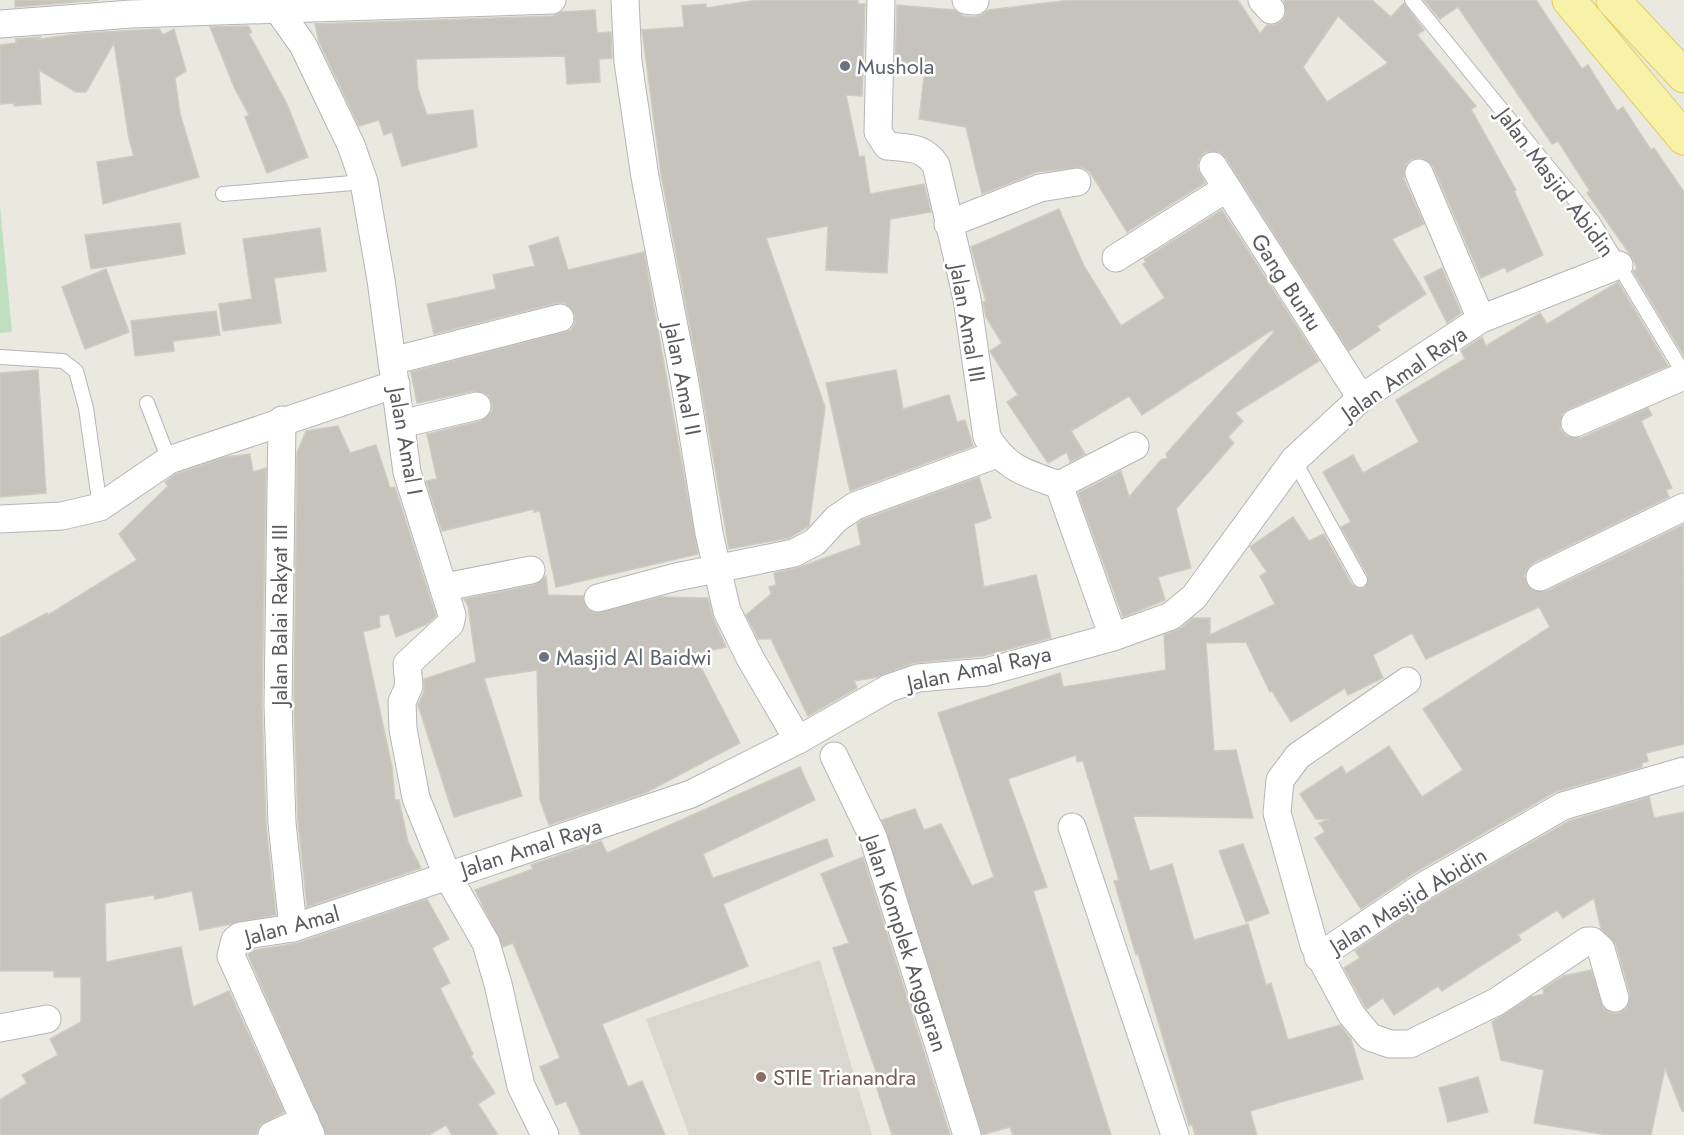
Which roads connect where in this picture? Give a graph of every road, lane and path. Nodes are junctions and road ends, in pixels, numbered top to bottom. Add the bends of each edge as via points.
1 (552, 0) edge
2 (625, 0) edge
3 (880, 0) edge
4 (1412, 0) edge
5 (1569, 0) edge
6 (1613, 0) edge
7 (275, 4) edge
8 (0, 24) edge
9 (1684, 76) edge
10 (1684, 138) edge
11 (1419, 173) dead end
12 (364, 182) junction
13 (1077, 182) dead end
14 (223, 194) dead end
15 (948, 224) junction
16 (1116, 258) dead end
17 (1619, 265) junction
18 (560, 318) dead end
19 (1481, 319) junction
20 (0, 357) edge
21 (394, 372) junction
22 (1684, 375) edge
23 (1361, 398) junction
24 (147, 403) dead end
25 (477, 406) dead end
26 (282, 420) junction
27 (1575, 423) dead end
28 (401, 424) junction
29 (1135, 446) dead end
30 (997, 454) junction
31 (169, 460) junction
32 (1294, 460) junction
33 (1059, 485) junction
34 (100, 507) junction
35 (1684, 507) edge
36 (0, 519) edge
37 (531, 570) dead end
38 (718, 571) junction
39 (1540, 578) dead end
40 (1360, 580) dead end
41 (445, 587) junction
42 (598, 598) dead end
43 (1113, 637) junction
44 (1407, 681) dead end
45 (798, 740) junction
46 (834, 756) dead end
47 (1684, 771) edge
48 (1072, 827) dead end
49 (447, 875) junction
50 (293, 928) junction
51 (1318, 957) junction
52 (1616, 998) dead end
53 (47, 1019) dead end
54 (0, 1028) edge
55 (308, 1128) edge
56 (272, 1135) edge
57 (545, 1135) edge
58 (967, 1135) edge
59 (1175, 1135) edge

1 - 7 street
2 - 38 street, Jalan Amal II via 628,62 645,177
3 - 15 street, Jalan Amal III via 878,132 887,146 919,149 931,157
4 - 17 lane, Jalan Masjid Abidin via 1593,222
5 - 10 main road
6 - 9 main road
7 - 8 street
7 - 12 street, Jalan Amal I via 303,45 351,145
11 - 19 street
12 - 14 lane
12 - 21 street, Jalan Amal I
13 - 15 street via 1040,188
15 - 30 street, Jalan Amal III via 967,299 987,437
16 - 23 street, Gang Buntu via 1220,177
17 - 19 street, Jalan Amal Raya
17 - 22 lane, Jalan Masjid Abidin
18 - 21 street
19 - 23 street, Jalan Amal Raya
20 - 34 lane via 63,361 76,371 86,408
21 - 26 street
21 - 28 street, Jalan Amal I
22 - 27 street
23 - 32 street, Jalan Amal Raya
24 - 31 lane
25 - 28 street
26 - 31 street
26 - 50 street, Jalan Balai Rakyat III via 278,705 282,823
28 - 41 street, Jalan Amal I via 407,472
29 - 33 street
30 - 33 street via 1013,467
30 - 38 street via 855,506 836,519 815,542 794,553
31 - 34 street
32 - 40 lane
32 - 43 street, Jalan Amal Raya via 1186,606 1171,616
33 - 43 street
34 - 36 street via 62,516
35 - 39 street
37 - 41 street
38 - 42 street via 676,577
38 - 45 street, Jalan Amal II via 728,611 750,658
41 - 49 street, Jalan Amal I via 452,615 450,624 407,664 409,686 402,702 416,798
43 - 45 street, Jalan Amal Raya via 986,672 918,678 889,688
44 - 51 street, Jalan Masjid Abidin via 1298,756 1280,780 1277,813
45 - 49 street, Jalan Amal Raya via 691,794
46 - 58 street, Jalan Komplek Anggaran via 873,837
47 - 51 street, Jalan Masjid Abidin via 1563,806 1422,887
48 - 59 street
49 - 50 street, Jalan Amal
49 - 57 street, Jalan Amal Raya via 486,943 521,1086
50 - 55 street, Jalan Amal via 240,936 234,940 231,956
51 - 52 street via 1351,1014 1370,1037 1390,1044 1410,1044 1496,1002 1587,941 1601,949
53 - 54 street
55 - 56 street

